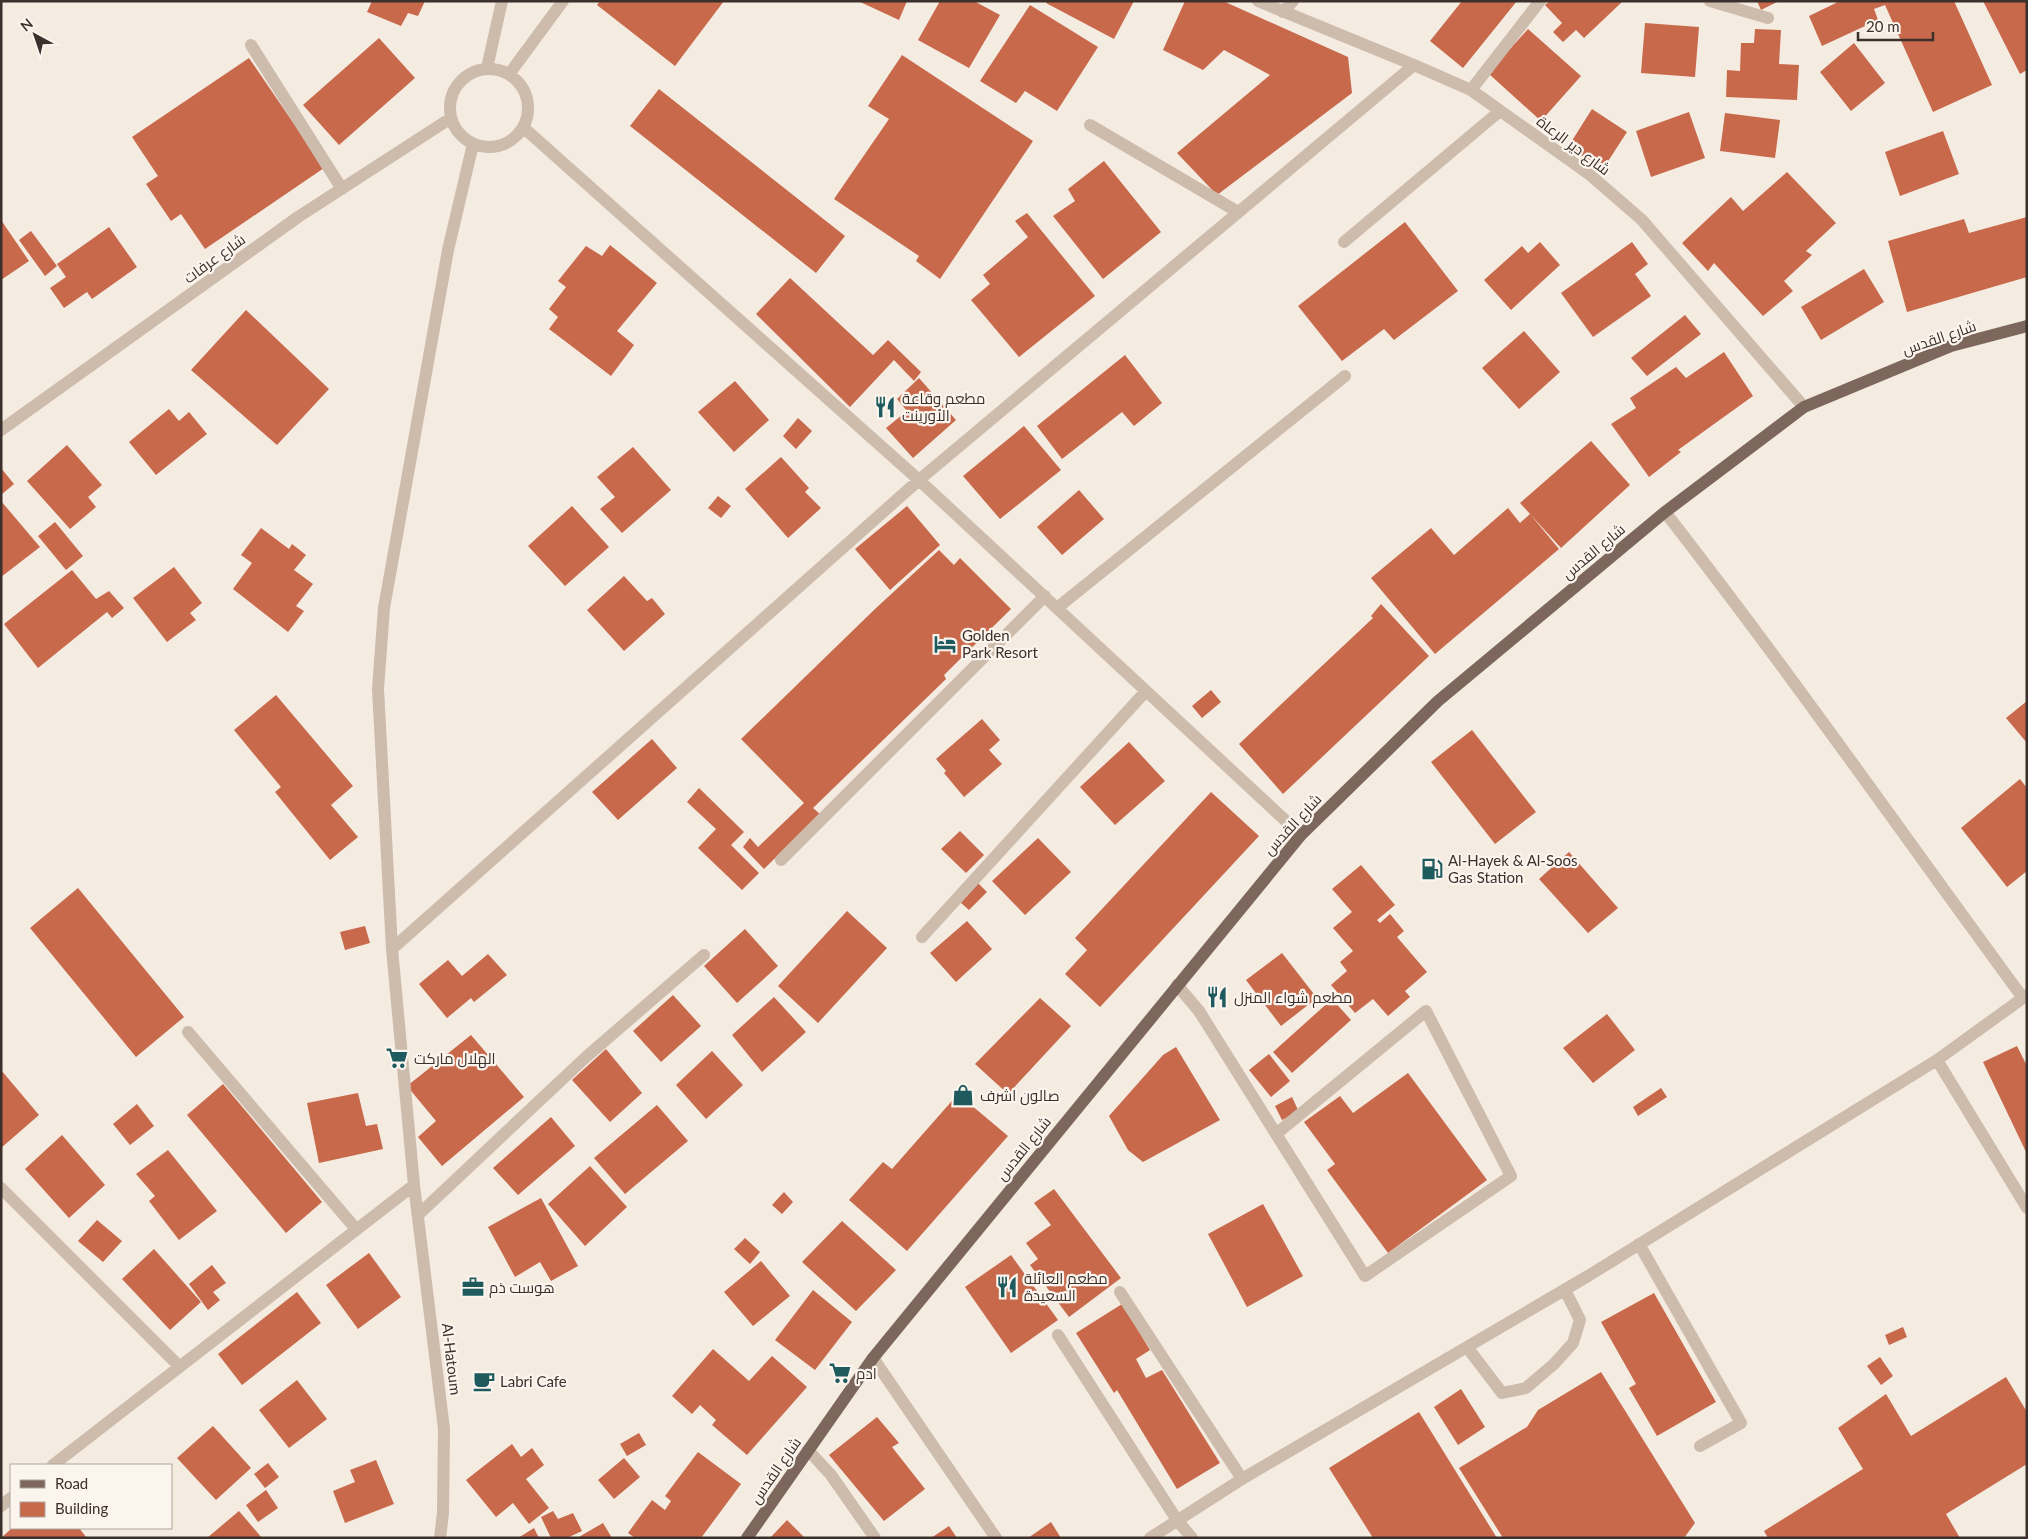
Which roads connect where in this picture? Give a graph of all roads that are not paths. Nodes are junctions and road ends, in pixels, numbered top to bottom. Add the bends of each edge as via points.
1 (502, 1) edge
2 (564, 1) edge
3 (1258, 1) edge
4 (1293, 1) edge
5 (1540, 1) edge
6 (1710, 1) edge
7 (1283, 12) junction
8 (1768, 18) dead end
9 (251, 45) dead end
10 (1414, 65) junction
11 (487, 68) junction
12 (510, 73) junction
13 (1471, 90) junction
14 (1500, 111) junction
15 (450, 118) junction
16 (1090, 125) dead end
17 (524, 128) junction
18 (473, 144) junction
19 (342, 189) junction
20 (1238, 212) junction
21 (1344, 242) dead end
22 (2027, 326) edge
23 (1345, 376) dead end
24 (1804, 407) junction
25 (1, 430) edge
26 (919, 480) junction
27 (1665, 512) junction
28 (1045, 596) junction
29 (1057, 608) junction
30 (1146, 691) junction
31 (1301, 835) junction
32 (781, 860) dead end
33 (922, 938) dead end
34 (392, 949) junction
35 (704, 955) dead end
36 (1177, 985) junction
37 (2025, 997) edge
38 (188, 1032) dead end
39 (1937, 1060) junction
40 (1276, 1134) junction
41 (414, 1185) junction
42 (1, 1188) edge
43 (2027, 1208) edge
44 (418, 1215) junction
45 (356, 1229) junction
46 (1639, 1244) junction
47 (1565, 1290) junction
48 (1120, 1292) dead end
49 (1058, 1335) dead end
50 (1468, 1347) junction
51 (873, 1358) junction
52 (179, 1366) junction
53 (1700, 1446) dead end
54 (808, 1450) junction
55 (55, 1464) edge
56 (1242, 1479) junction
57 (1177, 1520) junction
58 (440, 1538) edge
59 (747, 1538) edge
60 (875, 1538) edge
61 (996, 1538) edge
62 (1150, 1538) edge
63 (1192, 1538) edge

1 - 11 street
2 - 12 street
3 - 7 street, شارع دير الرعاة
4 - 7 street
5 - 13 street
6 - 8 street
7 - 10 street, شارع دير الرعاة
9 - 19 street
10 - 13 street, شارع دير الرعاة
10 - 20 street
11 - 12 street
11 - 15 street via 464,77 452,94
12 - 17 street via 522,85 529,108
13 - 14 street, شارع دير الرعاة
14 - 21 street
14 - 24 street, شارع دير الرعاة via 1589,174 1642,220
15 - 18 street via 458,133
15 - 19 street, شارع عرفات
16 - 20 street
17 - 18 street via 514,139 493,147
17 - 26 street
18 - 34 street, Al-Hatoum via 448,250 384,608 378,689
19 - 25 street, شارع عرفات via 298,217
20 - 26 street
22 - 24 main road, شارع القدس via 1951,346
23 - 29 street
24 - 27 main road, شارع القدس
26 - 28 street
26 - 34 street
27 - 31 main road, شارع القدس via 1438,701
27 - 37 street
28 - 29 street
28 - 32 street
29 - 30 street
30 - 31 street
30 - 33 street
31 - 36 main road, شارع القدس
34 - 41 street, Al-Hatoum
35 - 44 street via 586,1058
36 - 40 street via 1199,1011
36 - 51 main road, شارع القدس
37 - 39 street
38 - 45 street
39 - 43 street
39 - 46 street
40 - 40 street via 1365,1276 1511,1176 1426,1011
41 - 44 street, Al-Hatoum
41 - 45 street
42 - 52 street
44 - 58 street, Al-Hatoum via 444,1429
45 - 52 street
46 - 47 street
46 - 53 street via 1741,1423
47 - 50 street
47 - 50 street via 1580,1320 1573,1342 1526,1388 1502,1393
48 - 56 street
49 - 57 street
50 - 56 street
51 - 54 main road, شارع القدس
51 - 61 street
52 - 55 street
54 - 59 main road, شارع القدس
54 - 60 street via 831,1475
56 - 57 street
57 - 62 street
57 - 63 street

